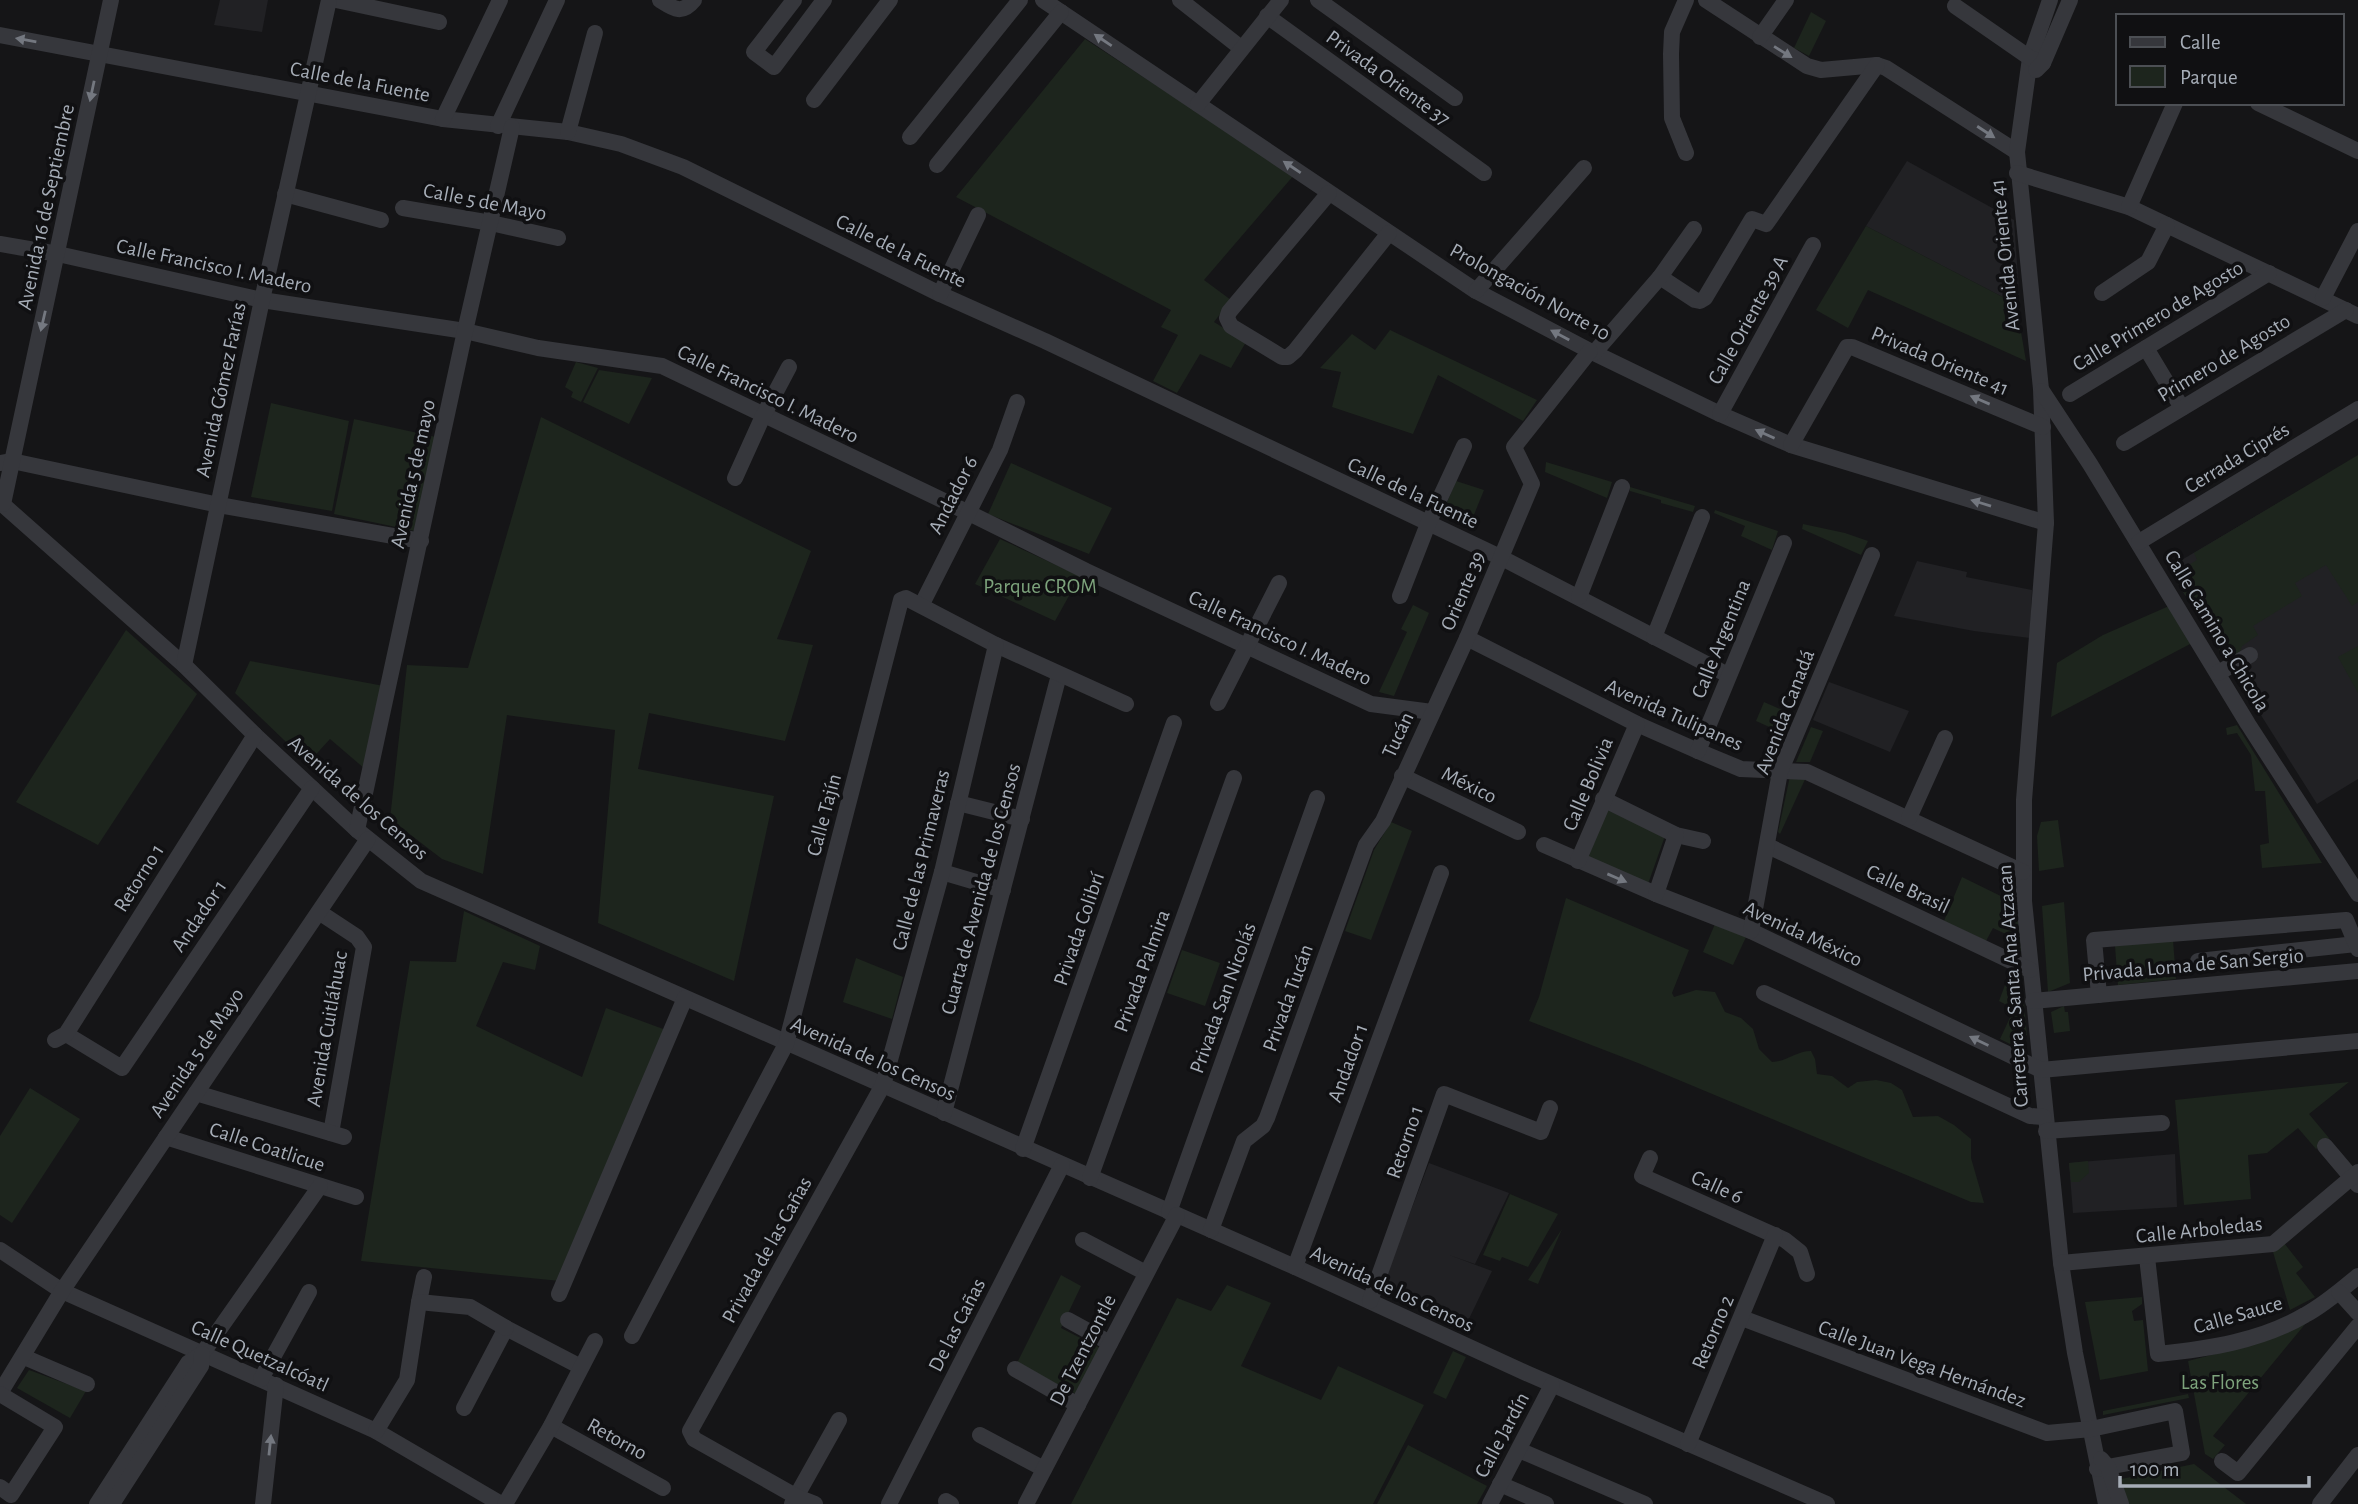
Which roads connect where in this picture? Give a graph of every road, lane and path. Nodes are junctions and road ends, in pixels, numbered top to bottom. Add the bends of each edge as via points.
1 (111, 0) edge
2 (329, 0) edge
3 (336, 0) edge
4 (499, 0) edge
5 (557, 0) edge
6 (660, 0) edge
7 (694, 0) edge
8 (794, 0) edge
9 (824, 0) edge
10 (890, 0) edge
11 (1020, 0) edge
12 (1043, 0) edge
13 (1180, 0) edge
14 (1281, 0) edge
15 (1318, 0) edge
16 (1686, 0) edge
17 (1706, 0) edge
18 (1786, 0) edge
19 (2050, 0) edge
20 (2070, 0) edge
21 (1955, 6) dead end
22 (1061, 12) junction
23 (1267, 16) junction
24 (439, 22) dead end
25 (596, 33) dead end
26 (0, 35) edge
27 (1760, 37) junction
28 (1241, 48) junction
29 (99, 53) junction
30 (2036, 61) junction
31 (1877, 65) junction
32 (308, 94) junction
33 (1455, 98) dead end
34 (814, 100) dead end
35 (1199, 104) junction
36 (2174, 105) edge
37 (2262, 105) edge
38 (443, 119) junction
39 (505, 126) junction
40 (568, 132) junction
41 (910, 137) dead end
42 (2358, 151) edge
43 (2017, 152) junction
44 (1686, 153) dead end
45 (937, 164) dead end
46 (1584, 168) dead end
47 (1484, 173) dead end
48 (2017, 173) junction
49 (1329, 193) junction
50 (285, 194) junction
51 (2129, 207) junction
52 (403, 208) dead end
53 (978, 215) dead end
54 (382, 220) dead end
55 (491, 223) junction
56 (2167, 225) junction
57 (1694, 229) dead end
58 (2358, 230) edge
59 (1389, 233) junction
60 (558, 238) dead end
61 (0, 244) edge
62 (1813, 245) dead end
63 (58, 254) junction
64 (2269, 273) junction
65 (1660, 277) junction
66 (1476, 291) junction
67 (2102, 293) dead end
68 (940, 294) junction
69 (2323, 298) junction
70 (262, 300) junction
71 (2352, 313) edge
72 (465, 331) junction
73 (2146, 348) junction
74 (1592, 352) junction
75 (789, 367) dead end
76 (2041, 388) junction
77 (2070, 394) dead end
78 (1017, 402) dead end
79 (2182, 408) junction
80 (2358, 409) edge
81 (1720, 414) junction
82 (763, 416) junction
83 (2043, 427) junction
84 (2124, 443) dead end
85 (1791, 445) junction
86 (1464, 446) dead end
87 (6, 462) edge
88 (735, 478) dead end
89 (1622, 487) dead end
90 (2, 503) edge
91 (219, 505) junction
92 (967, 512) junction
93 (1702, 517) dead end
94 (2046, 523) junction
95 (1427, 524) junction
96 (421, 541) junction
97 (1784, 542) dead end
98 (2138, 542) junction
99 (1872, 555) dead end
100 (1500, 557) junction
101 (1279, 583) dead end
102 (1400, 596) dead end
103 (1579, 597) junction
104 (922, 604) junction
105 (1654, 637) junction
106 (1467, 638) junction
107 (996, 645) junction
108 (1247, 645) junction
109 (2250, 655) dead end
110 (184, 666) junction
111 (2218, 673) junction
112 (1059, 675) junction
113 (1728, 675) junction
114 (1218, 703) dead end
115 (1126, 704) dead end
116 (1432, 712) junction
117 (1174, 723) dead end
118 (1637, 724) junction
119 (255, 735) junction
120 (1945, 738) dead end
121 (1698, 751) junction
122 (1780, 772) junction
123 (1402, 776) junction
124 (1234, 778) dead end
125 (312, 788) junction
126 (1317, 798) dead end
127 (1603, 799) junction
128 (958, 803) junction
129 (1022, 818) junction
130 (1909, 818) junction
131 (1518, 832) dead end
132 (363, 835) junction
133 (1676, 835) junction
134 (1703, 842) dead end
135 (1544, 845) dead end
136 (1768, 846) junction
137 (1578, 861) junction
138 (942, 872) junction
139 (2023, 872) junction
140 (1441, 873) dead end
141 (1003, 890) junction
142 (1656, 894) junction
143 (2358, 894) edge
144 (319, 912) junction
145 (1751, 931) junction
146 (2195, 933) junction
147 (2357, 947) edge
148 (2198, 961) junction
149 (2030, 970) junction
150 (2358, 971) edge
151 (2200, 986) junction
152 (1764, 993) dead end
153 (2099, 995) junction
154 (685, 998) junction
155 (2033, 1001) junction
156 (2358, 1041) edge
157 (786, 1044) junction
158 (122, 1069) joint
159 (2040, 1070) junction
160 (883, 1085) junction
161 (195, 1093) junction
162 (1550, 1108) dead end
163 (944, 1113) junction
164 (2162, 1123) dead end
165 (2045, 1124) junction
166 (166, 1137) junction
167 (2325, 1146) dead end
168 (1023, 1149) junction
169 (1650, 1158) dead end
170 (1062, 1166) junction
171 (1090, 1178) junction
172 (2356, 1178) edge
173 (320, 1186) junction
174 (356, 1197) dead end
175 (1173, 1213) junction
176 (1211, 1230) junction
177 (1775, 1236) junction
178 (1083, 1240) dead end
179 (0, 1250) edge
180 (2147, 1257) junction
181 (2061, 1263) junction
182 (1295, 1267) junction
183 (1146, 1273) junction
184 (1807, 1274) dead end
185 (2358, 1276) edge
186 (424, 1277) dead end
187 (62, 1291) junction
188 (309, 1292) dead end
189 (2339, 1292) junction
190 (559, 1294) dead end
191 (1370, 1301) junction
192 (419, 1302) junction
193 (2358, 1313) edge
194 (1742, 1318) junction
195 (1068, 1320) dead end
196 (2358, 1326) edge
197 (506, 1328) junction
198 (632, 1336) dead end
199 (595, 1341) dead end
200 (1110, 1343) junction
201 (202, 1354) junction
202 (24, 1357) junction
203 (581, 1367) junction
204 (1015, 1369) dead end
205 (261, 1379) junction
206 (87, 1384) dead end
207 (276, 1385) junction
208 (1552, 1385) junction
209 (0, 1393) edge
210 (1078, 1405) junction
211 (464, 1409) dead end
212 (839, 1420) dead end
213 (551, 1426) junction
214 (2091, 1429) junction
215 (376, 1431) junction
216 (979, 1435) dead end
217 (1688, 1444) junction
218 (1519, 1450) junction
219 (2358, 1455) edge
220 (2221, 1461) dead end
221 (2101, 1464) junction
222 (1044, 1469) junction
223 (1500, 1484) junction
224 (663, 1488) dead end
225 (6, 1491) edge
226 (794, 1501) edge
227 (97, 1504) edge
228 (112, 1504) edge
229 (263, 1504) edge
230 (503, 1504) edge
231 (815, 1504) edge
232 (889, 1504) edge
233 (1027, 1504) edge
234 (1490, 1504) edge
235 (1546, 1504) edge
236 (1645, 1504) edge
237 (1828, 1504) edge
238 (2106, 1504) edge
239 (2121, 1504) edge
240 (2320, 1504) edge

1 - 29 street, Avenida 16 de Septiembre
2 - 32 street, Avenida Gómez Farías
3 - 24 street
4 - 38 street
5 - 39 street, Avenida 5 de mayo
6 - 7 street via 682,11
8 - 9 street via 754,52 774,67
10 - 34 street
11 - 41 street
12 - 22 street, Prolongación Norte 10
13 - 28 street
14 - 23 street
15 - 33 street
16 - 44 street via 1672,32 1671,54 1672,118
17 - 27 street
18 - 27 street
19 - 30 street, Avenida Oriente 41
20 - 30 street, Avenida Oriente 41
21 - 30 street
35 -> 22 street, Prolongación Norte 10
22 - 45 street
23 - 28 street
23 - 47 street, Privada Oriente 37
25 - 40 street
29 -> 26 street, Calle de la Fuente
27 -> 31 street via 1821,70
28 - 35 street
29 - 32 street, Calle de la Fuente
29 -> 63 street, Avenida 16 de Septiembre
30 - 43 street, Avenida Oriente 41 via 2028,80
31 -> 43 street
31 - 65 street via 1766,225 1752,219 1705,298 1695,300
32 - 38 street, Calle de la Fuente
32 - 50 street, Avenida Gómez Farías
49 -> 35 street, Prolongación Norte 10
36 - 51 street
37 - 42 street
38 - 39 street, Calle de la Fuente
39 - 40 street, Calle de la Fuente
39 - 55 street, Avenida 5 de mayo
40 - 68 street, Calle de la Fuente via 621,144 683,167
43 - 48 street, Avenida Oriente 41
46 - 66 street
48 - 51 street
48 - 76 street, Avenida Oriente 41
49 - 59 street, Prolongación Norte 10
49 - 59 street via 1229,312 1231,326 1288,357
50 - 54 street
50 - 70 street, Avenida Gómez Farías
51 - 56 street
52 - 55 street, Calle 5 de Mayo
53 - 68 street
55 - 60 street, Calle 5 de Mayo
55 - 72 street, Avenida 5 de mayo
56 - 64 street
56 - 67 street via 2148,262
57 - 65 street
58 - 69 street
59 - 66 street, Prolongación Norte 10
61 - 63 street, Calle Francisco I. Madero
62 - 81 street, Calle Oriente 39 A
63 - 70 street, Calle Francisco I. Madero
63 -> 87 street, Avenida 16 de Septiembre
64 - 69 street
64 - 73 street, Calle Primero de Agosto
65 - 74 street
74 -> 66 street, Prolongación Norte 10
68 - 95 street, Calle de la Fuente
69 - 71 street
70 - 72 street, Calle Francisco I. Madero
70 - 91 street, Avenida Gómez Farías
71 - 79 street, Primero de Agosto
72 - 82 street, Calle Francisco I. Madero via 538,348 662,366
72 - 96 street, Avenida 5 de mayo
73 - 77 street, Calle Primero de Agosto
73 - 79 street
74 - 81 street, Prolongación Norte 10
74 - 100 street, Oriente 39 via 1514,447 1532,484
75 - 82 street
76 - 83 street, Avenida Oriente 41
76 - 98 street, Calle Camino a Chicola
78 - 92 street, Andador 6 via 1000,450
79 - 84 street, Primero de Agosto
80 - 98 street, Cerrada Ciprés
85 -> 81 street, Prolongación Norte 10
82 - 88 street
82 - 92 street, Calle Francisco I. Madero
83 -> 85 street, Privada Oriente 41 via 1847,347
83 - 94 street, Carretera a Santa Ana Atzacan
94 -> 85 street, Prolongación Norte 10
86 - 95 street
87 - 90 street, Avenida 16 de Septiembre
87 - 91 street
89 - 103 street
90 - 110 street, Avenida de los Censos
91 - 96 street
91 - 110 street, Avenida Gómez Farías
92 - 104 street, Andador 6
92 - 108 street, Calle Francisco I. Madero
93 - 105 street
94 - 139 street, Carretera a Santa Ana Atzacan via 2024,800
95 - 100 street, Calle de la Fuente
95 - 102 street
96 - 132 street, Avenida 5 de mayo
97 - 113 street, Calle Argentina
98 - 111 street, Calle Camino a Chicola
99 - 122 street, Avenida Canadá
100 - 103 street, Calle de la Fuente
100 - 106 street, Oriente 39
101 - 108 street
103 - 105 street, Calle de la Fuente
104 - 107 street
104 - 157 street, Calle Tajín via 903,598
105 - 113 street, Calle de la Fuente
106 - 116 street, Oriente 39
106 - 118 street, Avenida Tulipanes
107 - 112 street
107 - 128 street, Calle de las Primaveras
108 - 114 street
108 - 116 street, Calle Francisco I. Madero via 1371,704
109 - 111 street
110 - 119 street, Avenida de los Censos
111 - 143 street, Calle Camino a Chicola
112 - 115 street
112 - 129 street, Cuarta de Avenida de los Censos
113 - 121 street, Calle Argentina
116 - 123 street, Tucán
117 - 168 street, Privada Colibrí
118 - 121 street, Avenida Tulipanes
118 - 127 street, Calle Bolivia
119 - 125 street, Avenida de los Censos
119 - 158 street, Retorno 1 via 60,1037
120 - 130 street
121 - 122 street, Avenida Tulipanes via 1741,769
122 - 130 street, Avenida Tulipanes via 1808,772
122 - 136 street, Avenida Canadá
123 - 131 street, México
123 - 176 street, Privada Tucán via 1383,821 1366,845 1267,1118 1244,1141
124 - 171 street, Privada Palmira
125 - 132 street, Avenida de los Censos
125 - 158 street, Andador 1
126 - 175 street, Privada San Nicolás
127 - 133 street
127 - 137 street, Calle Bolivia
128 - 129 street
128 - 138 street, Calle de las Primaveras
129 - 141 street, Cuarta de Avenida de los Censos
130 - 139 street, Avenida Tulipanes
132 - 144 street, Avenida 5 de Mayo
132 - 154 street, Avenida de los Censos via 421,881
133 - 134 street
133 - 142 street
135 - 137 street, Avenida México
136 - 145 street, Avenida Canadá
136 - 149 street, Calle Brasil
137 -> 142 street, Avenida México
138 - 141 street
138 - 160 street, Calle de las Primaveras
139 - 149 street, Carretera a Santa Ana Atzacan
140 - 182 street, Andador 1
141 - 163 street, Cuarta de Avenida de los Censos
142 - 145 street, Avenida México
144 - 161 street, Avenida 5 de Mayo
144 - 161 street, Avenida Cuitláhuac via 357,937 363,947 338,1135
159 -> 145 street, Avenida México
146 - 147 street via 2346,920
146 - 148 street
146 - 153 street via 2094,940
147 - 148 street
148 - 151 street
149 - 155 street, Carretera a Santa Ana Atzacan
150 - 151 street, Privada Loma de San Sergio
151 - 153 street, Privada Loma de San Sergio
152 - 165 street
153 - 155 street, Privada Loma de San Sergio
154 - 157 street, Avenida de los Censos
154 - 190 street
155 - 159 street, Carretera a Santa Ana Atzacan
156 - 159 street
157 - 160 street, Avenida de los Censos
157 - 198 street, Calle Tajín
159 - 165 street, Carretera a Santa Ana Atzacan
160 - 163 street, Avenida de los Censos
160 - 226 street, Privada de las Cañas via 690,1430 694,1439
161 - 166 street, Avenida 5 de Mayo
162 - 191 street, Retorno 1 via 1541,1132 1444,1094
163 - 168 street, Avenida de los Censos
164 - 165 street
165 - 181 street, Carretera a Santa Ana Atzacan
166 - 173 street, Calle Coatlicue
166 - 187 street, Avenida 5 de Mayo
167 - 172 street
168 - 170 street, Avenida de los Censos
169 - 177 street, Calle 6 via 1642,1176
170 - 171 street, Avenida de los Censos
170 - 232 street, De las Cañas
171 - 175 street, Avenida de los Censos
172 - 180 street, Calle Arboledas via 2273,1244
173 - 174 street, Calle Coatlicue
173 - 201 street
175 - 176 street, Avenida de los Censos
175 - 183 street, De Tzentzontle
176 - 182 street, Avenida de los Censos
177 - 184 street, Calle 6 via 1800,1252
177 - 194 street, Retorno 2
178 - 183 street
179 - 187 street, Calle Quetzalcóatl
180 - 181 street, Calle Arboledas
180 - 189 street, Calle Sauce via 2158,1354 2253,1337 2306,1315
181 - 214 street, Carretera a Santa Ana Atzacan
182 - 191 street, Avenida de los Censos
183 - 200 street, De Tzentzontle
185 - 189 street, Calle Sauce
186 - 192 street
187 - 201 street, Calle Quetzalcóatl
187 - 202 street
188 - 205 street
189 - 193 street
191 - 208 street, Avenida de los Censos
192 - 197 street via 470,1307
192 - 215 street via 407,1380
194 - 214 street, Calle Juan Vega Hernández via 2048,1433
194 - 217 street, Retorno 2
195 - 200 street
196 - 220 street via 2238,1474
197 - 203 street
197 - 211 street
199 - 203 street
200 - 210 street, De Tzentzontle
201 - 205 street, Calle Quetzalcóatl
201 - 227 street via 188,1363
201 - 228 street via 201,1366
202 - 206 street
202 - 209 street
203 - 213 street
204 - 210 street
205 - 207 street, Calle Quetzalcóatl
207 - 215 street, Calle Quetzalcóatl
229 -> 207 street
208 - 217 street, Avenida de los Censos
208 - 218 street, Calle Jardín
209 - 225 street via 55,1427
210 - 222 street, De Tzentzontle
212 - 226 street
213 - 224 street, Retorno
213 - 230 street
214 - 221 street, Carretera a Santa Ana Atzacan
214 - 221 street, Calle Juan Vega Hernández via 2175,1411 2182,1453
215 - 230 street, Calle Quetzalcóatl
216 - 222 street
217 - 237 street, Avenida de los Censos
218 - 223 street, Calle Jardín
218 - 236 street
219 - 240 street
221 - 238 street, Carretera a Santa Ana Atzacan
221 - 239 street, Carretera a Santa Ana Atzacan
222 - 233 street, De Tzentzontle
223 - 234 street, Calle Jardín
223 - 235 street
226 - 231 street

